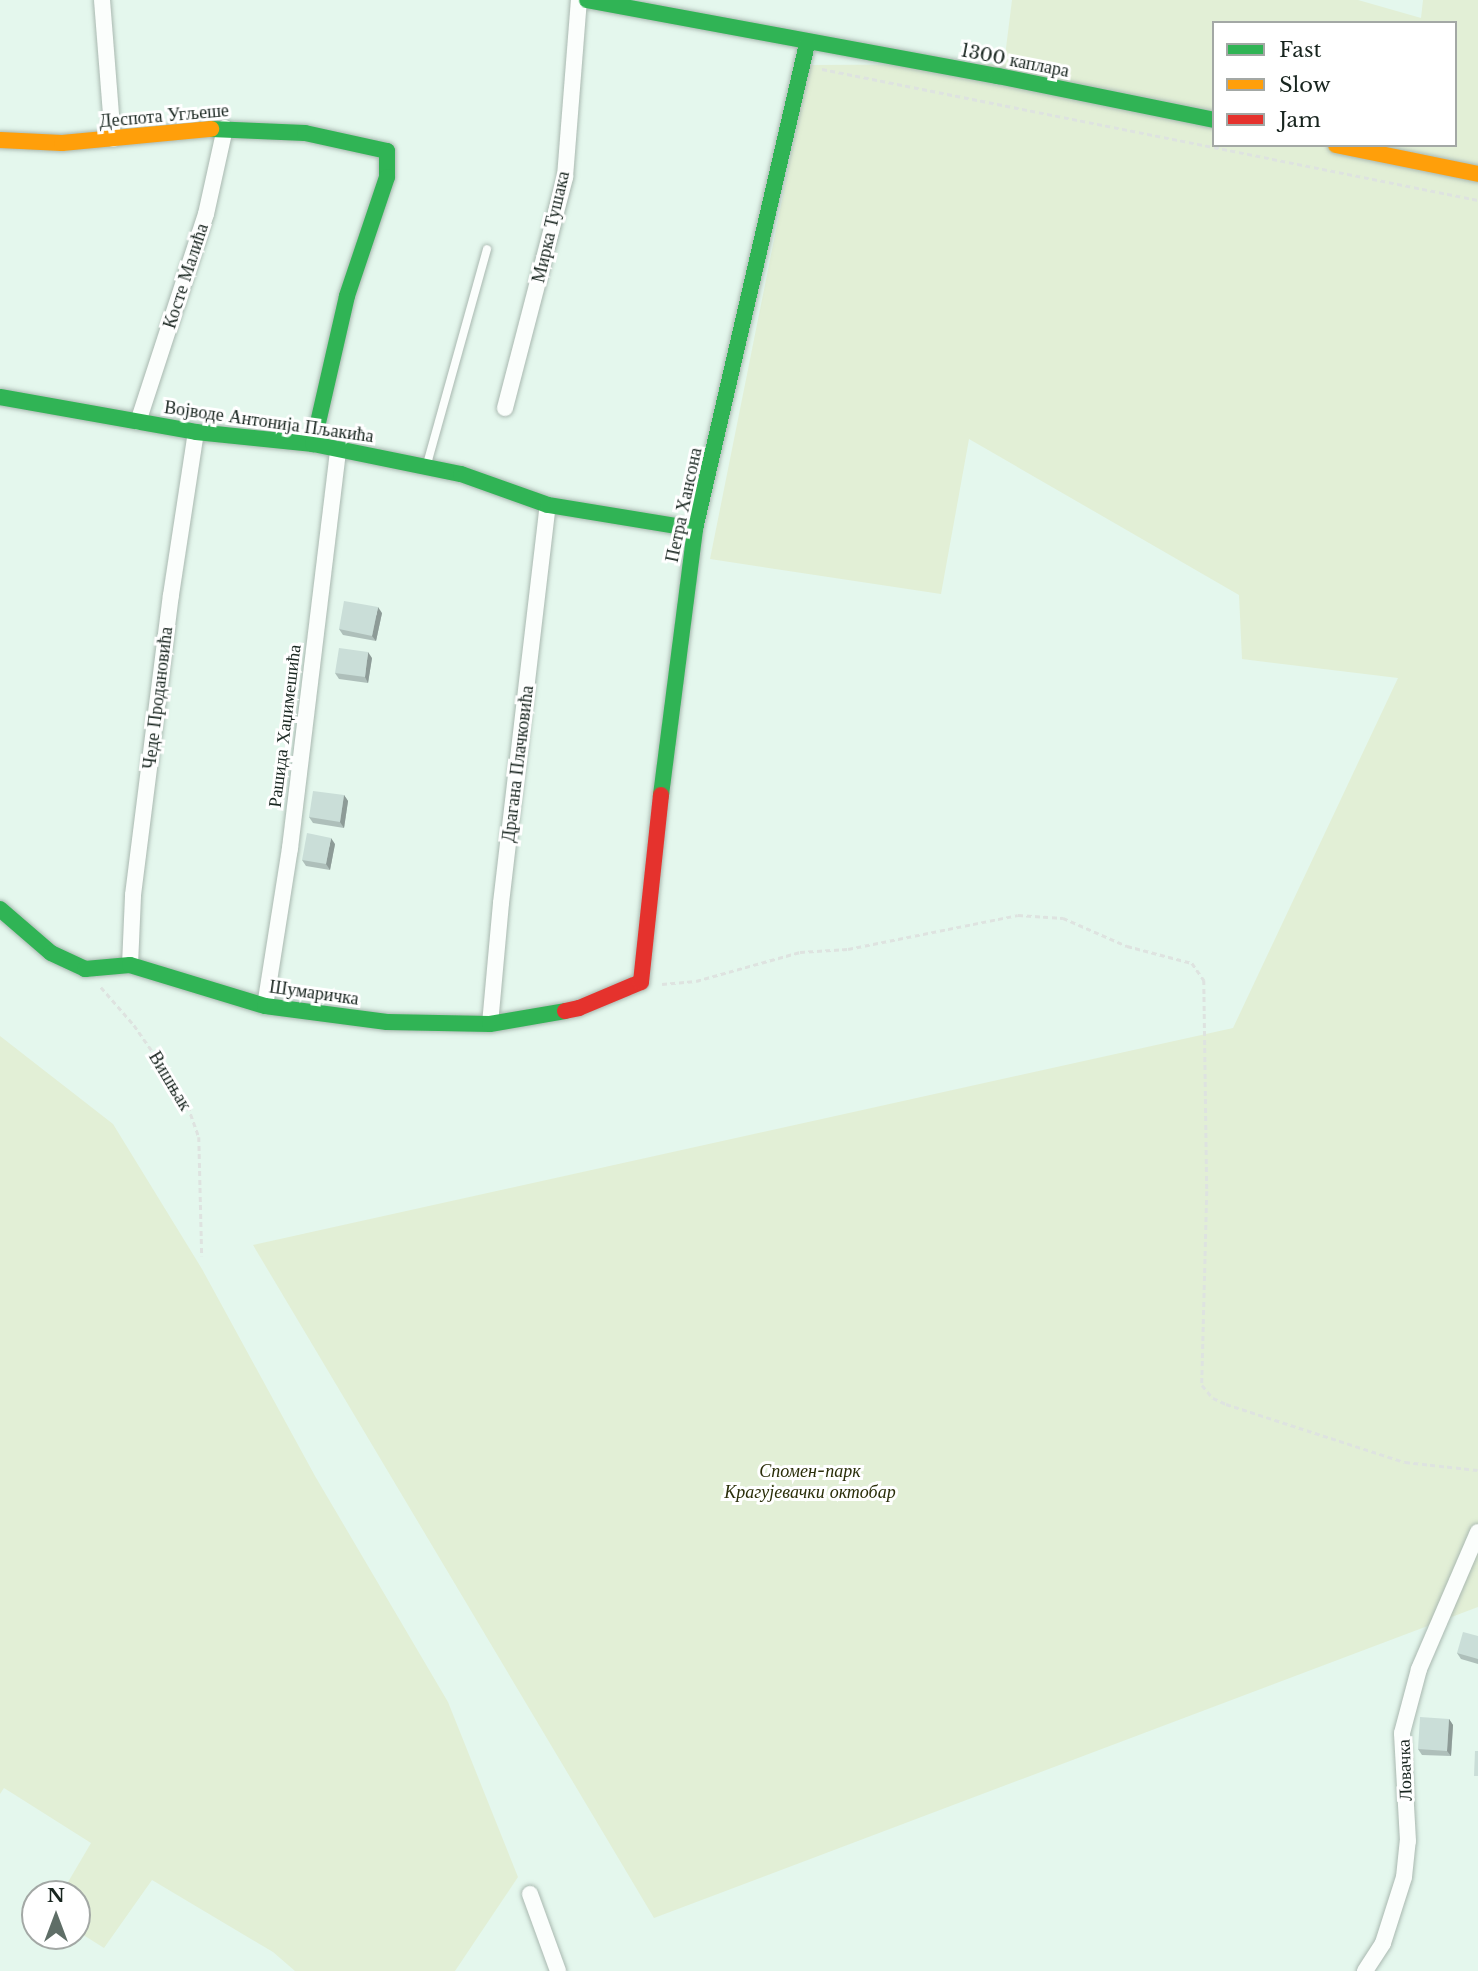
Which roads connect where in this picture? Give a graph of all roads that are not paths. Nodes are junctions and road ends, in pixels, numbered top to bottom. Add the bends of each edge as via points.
1 (103, 0) edge
2 (579, 0) edge
3 (587, 0) edge
4 (807, 43) junction
5 (1212, 120) edge
6 (225, 128) junction
7 (113, 139) junction
8 (0, 140) edge
9 (1346, 147) edge
10 (1478, 174) edge
11 (487, 249) dead end
12 (0, 397) edge
13 (505, 408) dead end
14 (138, 422) junction
15 (196, 432) junction
16 (313, 444) junction
17 (338, 450) junction
18 (427, 467) junction
19 (548, 505) junction
20 (695, 528) junction
21 (0, 909) edge
22 (130, 965) junction
23 (641, 982) joint
24 (265, 1006) junction
25 (490, 1024) junction
26 (1478, 1532) edge
27 (530, 1894) dead end
28 (558, 1971) edge
29 (1365, 1971) edge

1 - 7 street
2 - 13 street, Мирка Тушака via 565,177
3 - 4 street, 1300 каплара
4 - 5 street, 1300 каплара
4 - 20 street, Петра Хансона
6 - 7 street, Деспота Угљеше
6 - 14 street, Косте Малића via 206,214
6 - 16 street, Деспота Угљеше via 305,133 387,151 387,177 347,296
7 - 8 street, Деспота Угљеше via 62,143
9 - 10 street
11 - 18 lane
12 - 14 street, Војводе Антонија Пљакића
14 - 15 street, Војводе Антонија Пљакића
15 - 16 street, Војводе Антонија Пљакића
15 - 22 street, Чеде Продановића via 133,895
16 - 17 street, Војводе Антонија Пљакића
17 - 18 street, Војводе Антонија Пљакића
17 - 24 street, Рашида Хаџимешића via 290,848
18 - 19 street, Војводе Антонија Пљакића via 461,474
19 - 20 street, Војводе Антонија Пљакића
19 - 25 street, Драгана Плачковића
20 - 23 street, Петра Хансона
21 - 22 street, Шумаричка via 51,953 85,969
22 - 24 street, Шумаричка
23 - 25 street, Шумаричка via 579,1009
24 - 25 street, Шумаричка via 387,1022
26 - 29 street, Ловачка via 1415,1682 1402,1733 1408,1840 1404,1877 1383,1943
27 - 28 street

